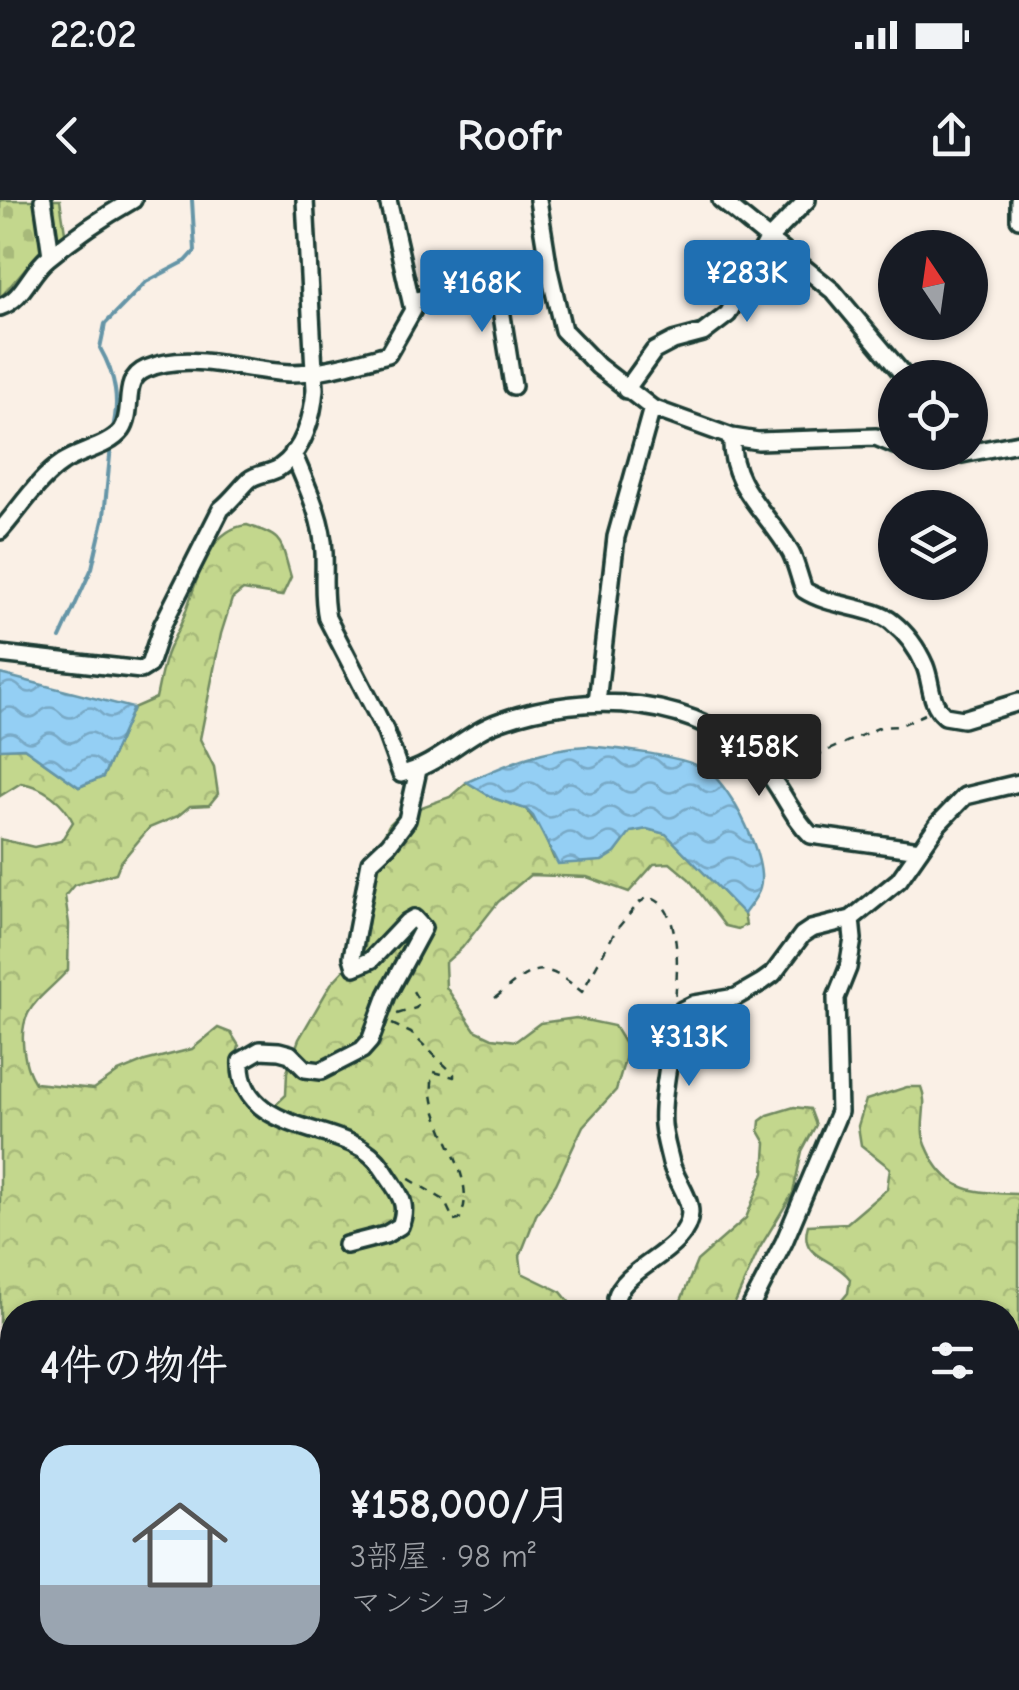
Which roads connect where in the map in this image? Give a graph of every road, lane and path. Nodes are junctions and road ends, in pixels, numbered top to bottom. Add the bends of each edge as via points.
1 (43, 200) edge
2 (133, 200) edge
3 (305, 200) edge
4 (388, 200) edge
5 (538, 200) edge
6 (721, 200) edge
7 (807, 200) edge
8 (1019, 200) edge
9 (1019, 219) edge
10 (768, 240) junction
11 (51, 256) junction
12 (549, 270) junction
13 (496, 277) junction
14 (412, 302) junction
15 (0, 307) edge
16 (891, 360) edge
17 (315, 371) junction
18 (513, 386) dead end
19 (626, 390) junction
20 (652, 408) junction
21 (732, 437) junction
22 (878, 438) edge
23 (1019, 443) edge
24 (988, 449) edge
25 (293, 453) junction
26 (0, 531) edge
27 (0, 654) edge
28 (597, 702) junction
29 (1019, 702) edge
30 (938, 710) junction
31 (418, 770) junction
32 (771, 777) junction
33 (1019, 783) edge
34 (920, 850) junction
35 (851, 920) junction
36 (395, 978) junction
37 (495, 998) dead end
38 (682, 1010) junction
39 (383, 1165) junction
40 (346, 1245) dead end
41 (616, 1298) dead end
42 (754, 1300) edge

1 - 11 street
2 - 11 street
3 - 17 street
4 - 14 street
5 - 12 street
6 - 10 street
7 - 10 street
8 - 9 street
10 - 16 street via 833,291
10 - 19 street via 728,314 703,334 654,351
11 - 15 street via 18,298
12 - 13 street
12 - 19 street via 563,330
13 - 14 street
13 - 18 street
14 - 17 street via 388,354
17 - 25 street via 312,416
17 - 26 street via 193,362 144,370 131,386 127,418 114,437 59,464
19 - 20 street
20 - 21 street
20 - 28 street via 616,537
21 - 22 street
21 - 30 street via 741,484 791,552 804,590 894,623 921,657
23 - 24 street
25 - 27 street via 278,469 252,477 221,509 149,665 141,670
25 - 31 street via 316,510 327,618 385,730 400,774
28 - 31 street via 496,722
28 - 32 street via 696,719 745,748
29 - 30 street via 963,719
30 - 32 path via 880,727
31 - 36 street via 407,820 370,862 352,957 362,967 414,918 421,936
32 - 34 street via 811,836
33 - 34 street via 965,796
34 - 35 street via 899,880
35 - 38 street via 802,935 773,974 749,990
35 - 42 street via 848,968 836,998 839,1112
36 - 39 street via 370,1041 349,1058 321,1071 304,1069 279,1052 260,1050 241,1060 262,1108 299,1128 353,1143
36 - 39 path via 420,1002 393,1016 394,1027 411,1033 454,1074 434,1072 432,1078 437,1118 466,1197 460,1220 454,1221 438,1195
37 - 38 path via 527,971 542,968 582,992 616,930 648,897 667,906 672,919 675,1002
38 - 41 street via 663,1118 688,1218 657,1258 621,1283
39 - 40 street via 402,1196 400,1226

